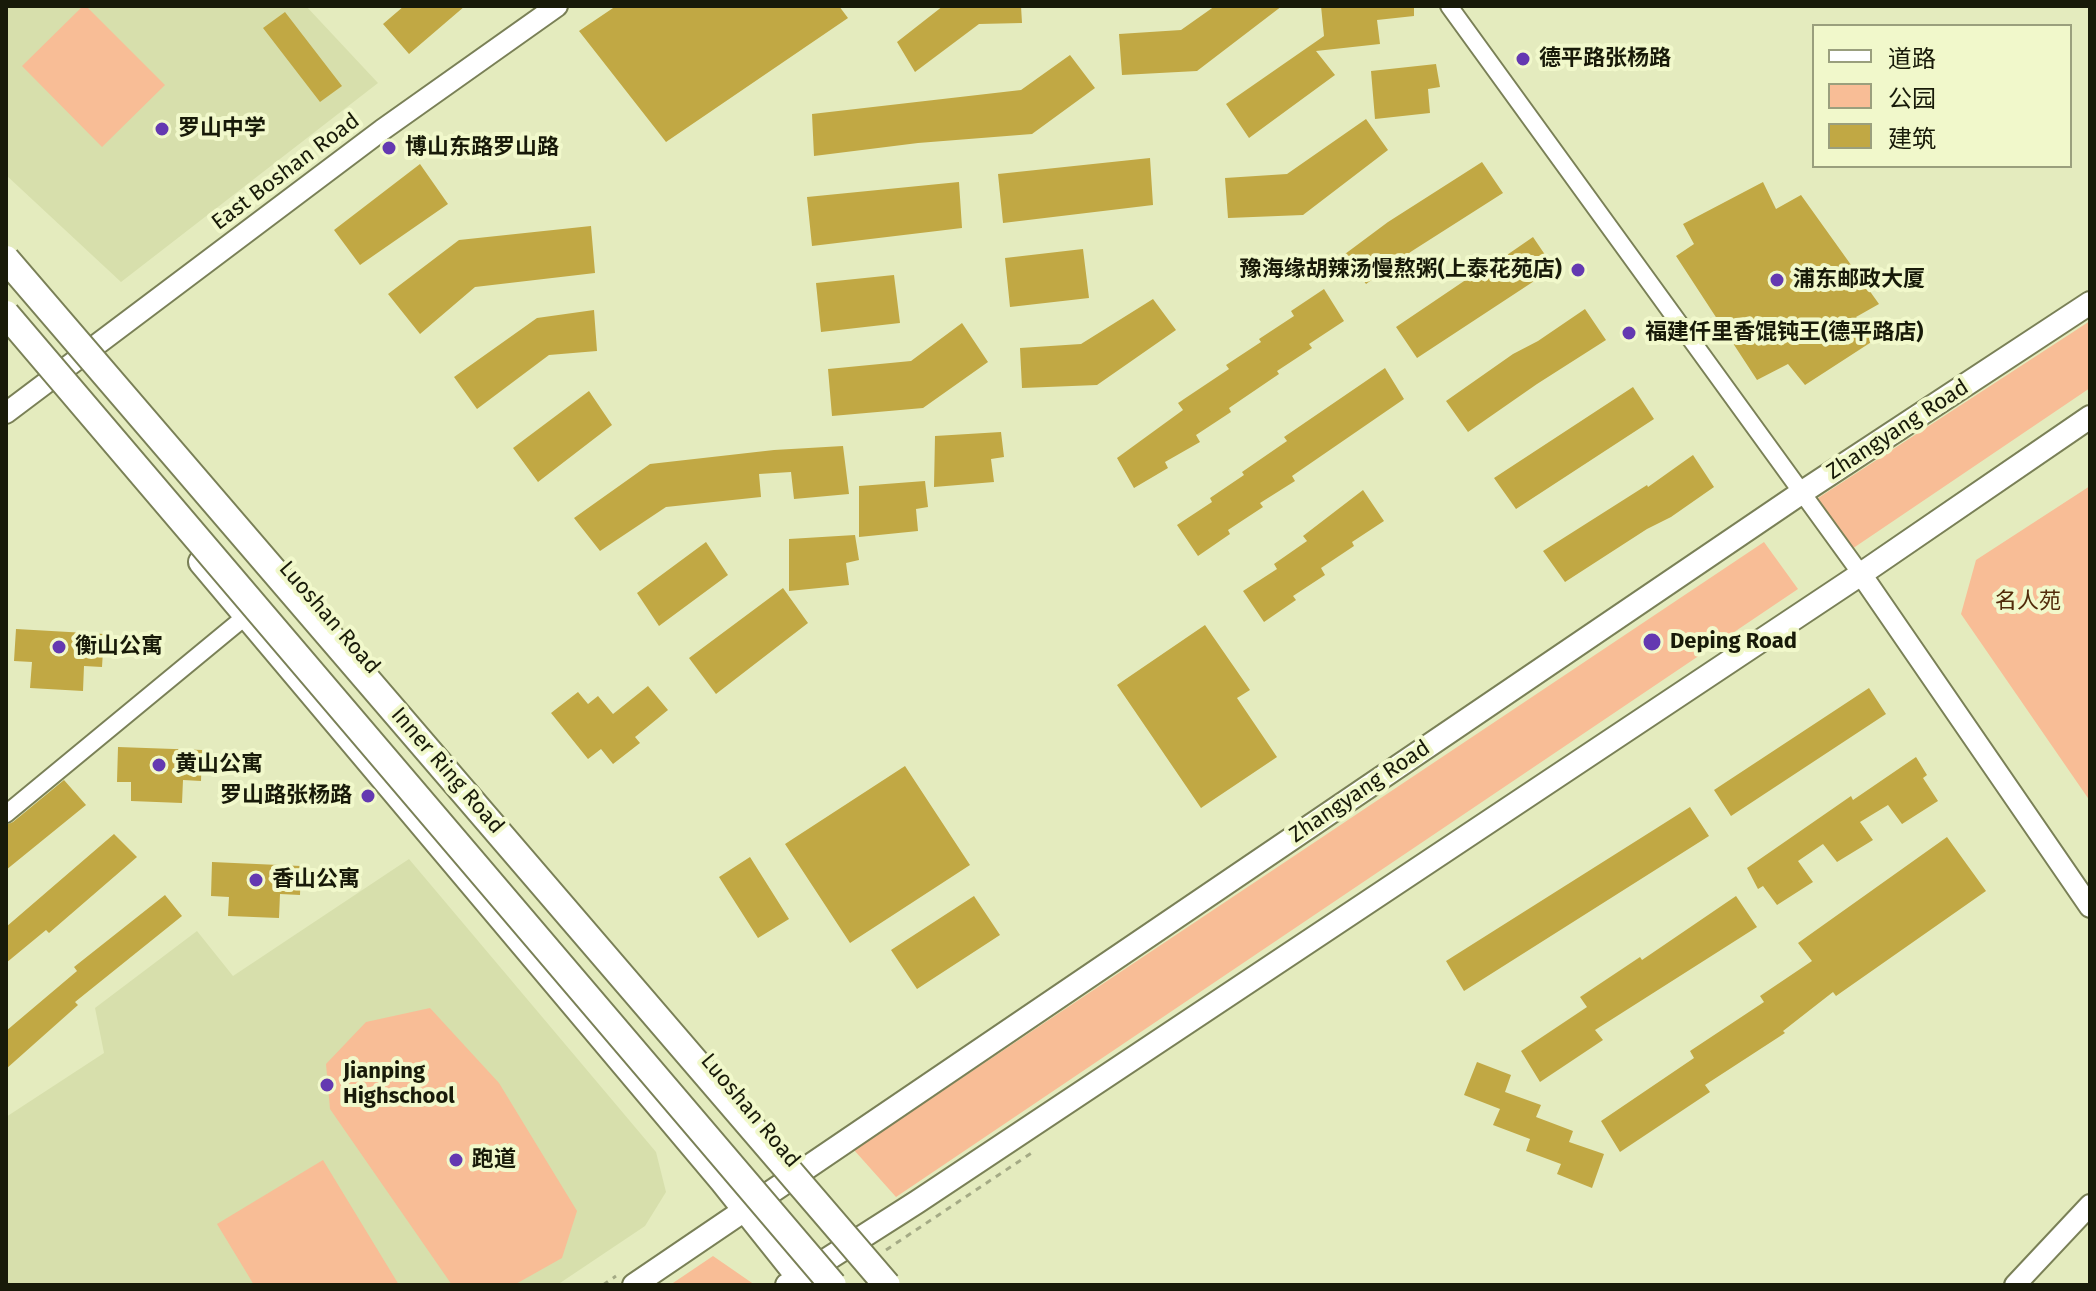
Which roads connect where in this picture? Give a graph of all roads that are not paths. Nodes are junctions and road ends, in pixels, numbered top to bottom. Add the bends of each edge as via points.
1 (557, 6) edge
2 (1449, 6) edge
3 (6, 245) edge
4 (6, 259) edge
5 (2090, 303) edge
6 (6, 314) edge
7 (6, 331) edge
8 (95, 346) junction
9 (47, 380) junction
10 (6, 413) edge
11 (2090, 417) edge
12 (1801, 493) junction
13 (1861, 574) junction
14 (246, 616) junction
15 (6, 814) edge
16 (2090, 907) edge
17 (801, 1170) junction
18 (2090, 1205) edge
19 (746, 1211) junction
20 (859, 1240) junction
21 (797, 1283) edge
22 (634, 1285) edge
23 (833, 1285) edge
24 (887, 1285) edge
25 (900, 1285) edge
26 (2015, 1285) edge

1 - 8 street, East Boshan Road
2 - 12 street
3 - 8 main road, Luoshan Road
4 - 24 highway, Inner Ring Road, bridge
5 - 12 main road, Zhangyang Road
6 - 23 highway, Inner Ring Road, bridge
7 - 9 main road
8 - 9 street, East Boshan Road
8 - 17 main road, Luoshan Road
9 - 10 street, East Boshan Road
9 - 14 main road
11 - 13 main road
12 - 13 street
12 - 17 main road, Zhangyang Road
13 - 16 street
13 - 20 main road
14 - 15 street
14 - 19 main road
17 - 19 main road, Zhangyang Road
17 - 20 main road, Luoshan Road
18 - 26 street
19 - 21 main road
19 - 22 main road, Zhangyang Road
20 - 21 main road
20 - 25 main road, Luoshan Road

